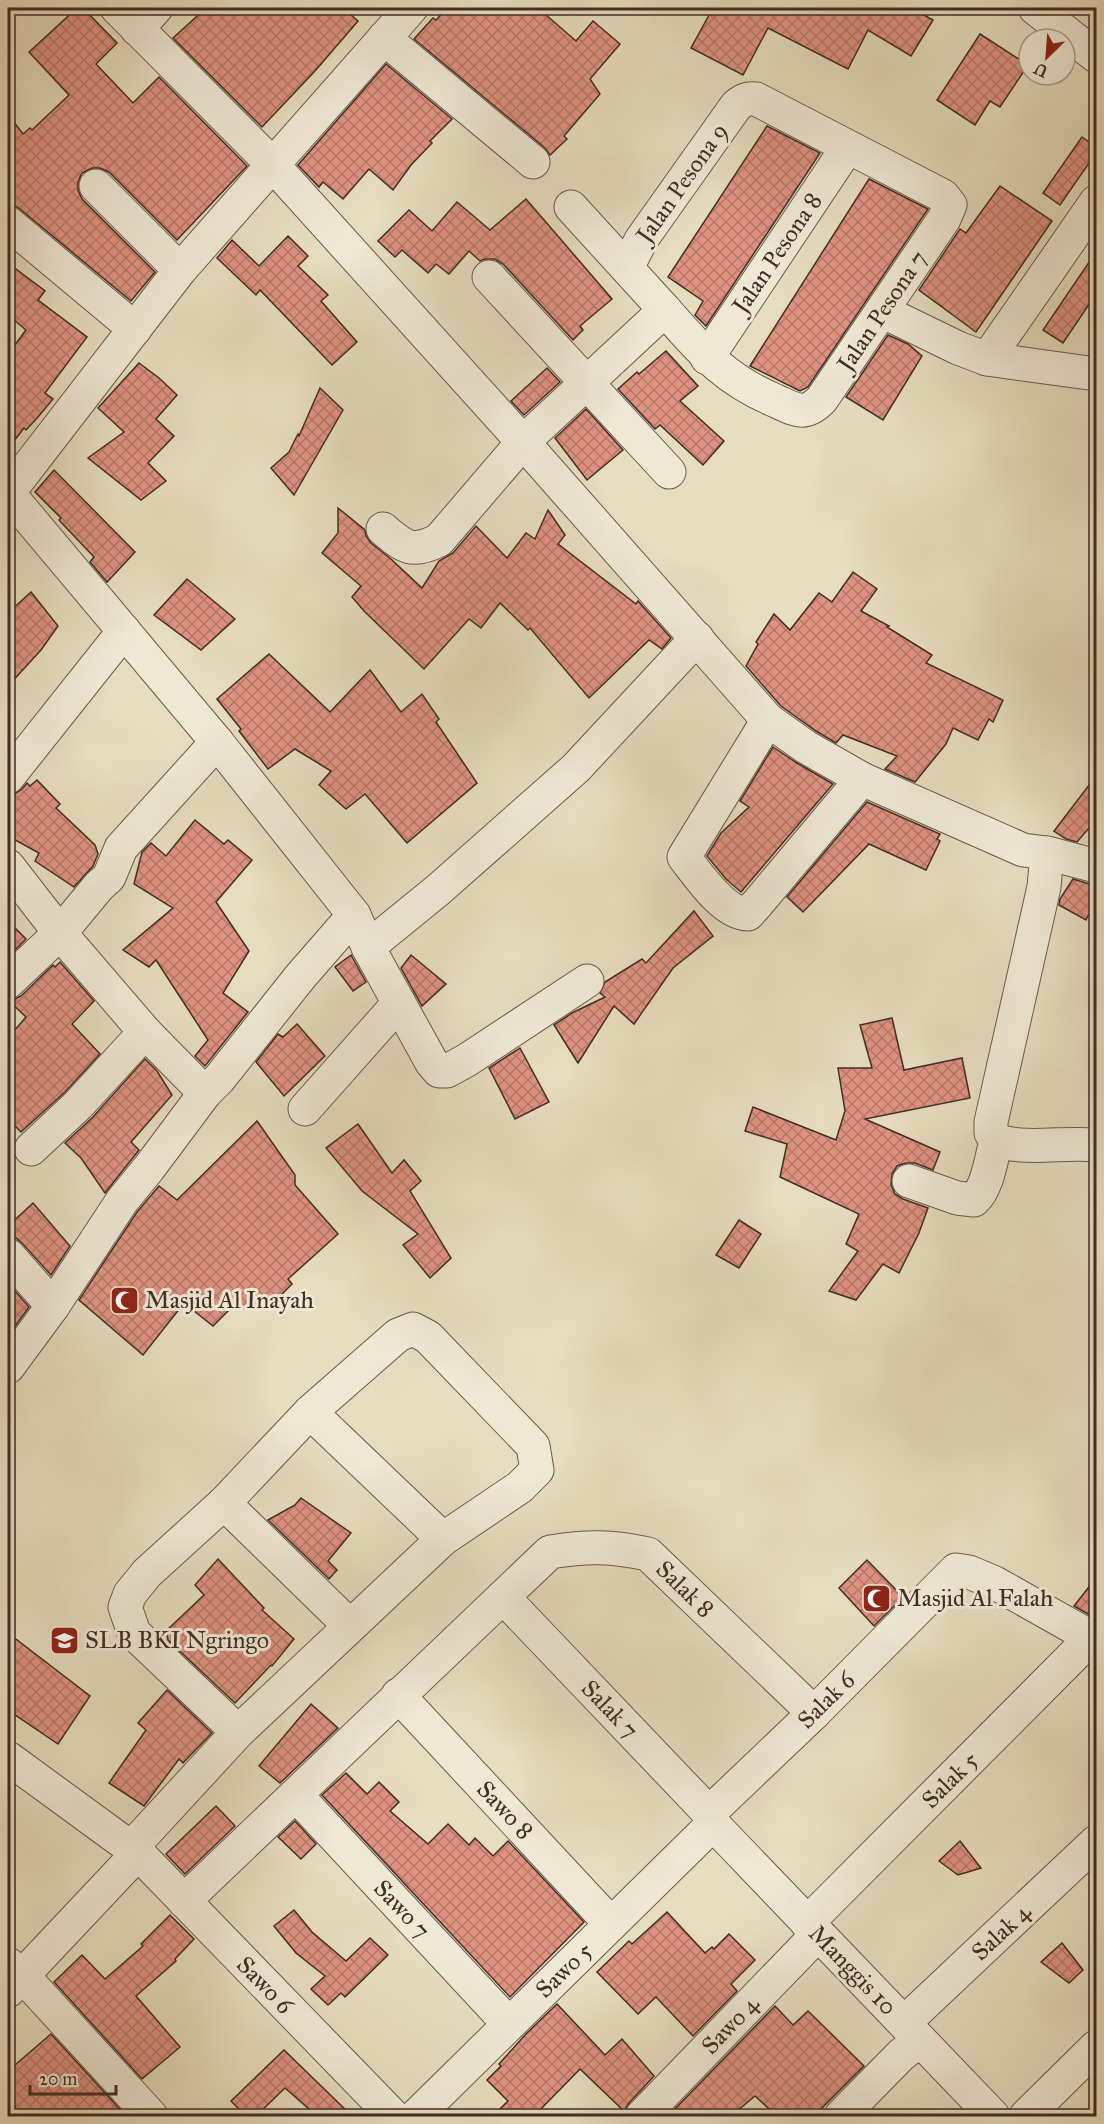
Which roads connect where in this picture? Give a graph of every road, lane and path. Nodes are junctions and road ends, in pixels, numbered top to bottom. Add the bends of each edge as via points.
1 (411, 8) edge
2 (1035, 8) edge
3 (137, 15) edge
4 (384, 38) junction
5 (1096, 56) edge
6 (847, 148) junction
7 (533, 162) dead end
8 (272, 164) junction
9 (96, 186) dead end
10 (1096, 202) edge
11 (571, 207) dead end
12 (8, 223) edge
13 (627, 268) junction
14 (180, 270) junction
15 (489, 278) dead end
16 (665, 310) junction
17 (882, 311) junction
18 (135, 329) junction
19 (707, 358) junction
20 (987, 359) junction
21 (1096, 374) edge
22 (585, 384) junction
23 (523, 442) junction
24 (669, 472) dead end
25 (8, 493) edge
26 (383, 530) dead end
27 (124, 631) junction
28 (697, 638) junction
29 (768, 720) junction
30 (217, 742) junction
31 (8, 777) edge
32 (862, 779) junction
33 (1047, 853) junction
34 (8, 866) edge
35 (1096, 866) edge
36 (354, 915) junction
37 (60, 933) junction
38 (369, 947) junction
39 (587, 981) dead end
40 (8, 982) edge
41 (399, 1003) junction
42 (145, 1032) junction
43 (205, 1093) junction
44 (305, 1109) dead end
45 (996, 1141) junction
46 (1096, 1144) edge
47 (31, 1149) dead end
48 (909, 1181) dead end
49 (8, 1256) edge
50 (53, 1306) junction
51 (8, 1367) edge
52 (310, 1412) junction
53 (224, 1503) junction
54 (443, 1539) junction
55 (503, 1597) junction
56 (350, 1626) junction
57 (1095, 1638) edge
58 (398, 1695) junction
59 (814, 1713) junction
60 (238, 1732) junction
61 (8, 1758) edge
62 (296, 1796) junction
63 (711, 1818) junction
64 (1096, 1842) edge
65 (134, 1851) junction
66 (184, 1901) junction
67 (611, 1924) junction
68 (813, 1929) junction
69 (12, 1977) edge
70 (508, 2024) junction
71 (913, 2031) junction
72 (1096, 2046) edge
73 (151, 2116) edge
74 (393, 2116) edge
75 (416, 2116) edge
76 (642, 2116) edge
77 (841, 2116) edge
78 (993, 2116) edge
79 (1026, 2116) edge

1 - 4 street
2 - 5 street
3 - 8 street
4 - 7 street
4 - 8 street
6 - 13 street, Jalan Pesona 9 via 756,99 742,100 641,240
6 - 17 street, Jalan Pesona 7 via 943,196 950,205
6 - 19 street, Jalan Pesona 8
8 - 14 street
8 - 23 street
9 - 14 street
10 - 20 street
11 - 13 street
12 - 18 street
13 - 16 street
14 - 18 street
15 - 22 street
16 - 19 street
16 - 22 street
17 - 19 street, Jalan Pesona 7 via 822,399 806,411 756,393
17 - 20 street
18 - 25 street
20 - 21 street
22 - 23 street
22 - 24 street
23 - 26 street via 439,540 426,546 407,547
23 - 28 street
25 - 27 street
27 - 30 street
27 - 31 street
28 - 29 street
28 - 38 street via 576,768
29 - 32 street
29 - 32 street via 684,857 734,911 748,914
30 - 36 street
30 - 37 street via 121,848 109,877
32 - 33 street via 1023,850
33 - 35 street
33 - 45 street via 1044,887 991,1122
34 - 37 street
36 - 38 street
36 - 43 street
37 - 40 street
37 - 42 street
38 - 41 street
39 - 41 street via 447,1071 439,1071 432,1063
41 - 44 street
42 - 43 street
42 - 47 street
43 - 50 street via 122,1201
45 - 46 street via 1031,1146
45 - 48 street via 985,1182 974,1200
49 - 50 street
50 - 51 street
52 - 53 street
52 - 54 street
52 - 54 street via 398,1335 413,1329 428,1336 533,1446 537,1470 520,1487
53 - 56 street
53 - 60 street via 147,1573 130,1593 125,1607 134,1633
54 - 56 street
55 - 58 street, Salak 8
55 - 59 street, Salak 8 via 550,1552 616,1547 648,1554
55 - 63 street, Salak 7
56 - 60 street
57 - 59 street, Salak 6 via 995,1583 956,1570
57 - 68 street, Salak 5
58 - 62 street, Salak 8
58 - 67 street, Sawo 8
59 - 63 street, Salak 6
60 - 65 street
61 - 65 street, Sawo 6
62 - 66 street, Salak 8
62 - 70 street, Sawo 7
63 - 67 street, Sawo 5
63 - 68 street, Manggis 10
64 - 71 street, Salak 4
65 - 66 street, Sawo 6
65 - 69 street
66 - 74 street, Sawo 6
67 - 70 street, Sawo 5
68 - 71 street, Manggis 10
68 - 76 street, Sawo 4
69 - 73 street
70 - 75 street, Sawo 5
71 - 77 street, Salak 4 via 902,2055
71 - 78 street, Manggis 10
72 - 79 street

